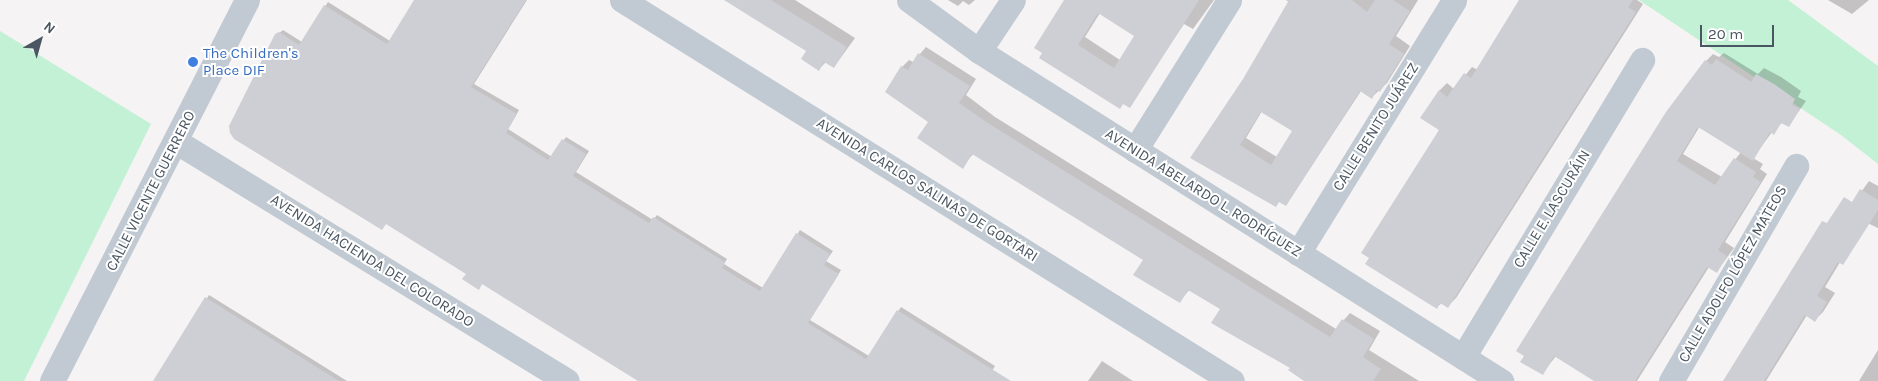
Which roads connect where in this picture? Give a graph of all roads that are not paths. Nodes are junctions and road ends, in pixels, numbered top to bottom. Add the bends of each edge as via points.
1 (247, 0) edge
2 (622, 0) edge
3 (909, 0) edge
4 (1013, 0) edge
5 (1229, 0) edge
6 (1454, 0) edge
7 (980, 51) junction
8 (1642, 60) dead end
9 (177, 142) junction
10 (1135, 150) junction
11 (1796, 166) dead end
12 (1298, 253) junction
13 (1462, 357) junction
14 (52, 381) edge
15 (567, 381) edge
16 (1232, 381) edge
17 (1501, 381) edge
18 (1671, 381) edge

1 - 9 street, CALLE VICENTE GUERRERO
2 - 16 street, AVENIDA CARLOS SALINAS DE GORTARI
3 - 7 street, AVENIDA ABELARDO L. RODRÍGUEZ
4 - 7 street
5 - 10 street
6 - 12 street, CALLE BENITO JUÁREZ
7 - 10 street, AVENIDA ABELARDO L. RODRÍGUEZ
8 - 13 street, CALLE E. LASCURÁIN
9 - 14 street, CALLE VICENTE GUERRERO
9 - 15 street, AVENIDA HACIENDA DEL COLORADO
10 - 12 street, AVENIDA ABELARDO L. RODRÍGUEZ
11 - 18 street, CALLE ADOLFO LÓPEZ MATEOS
12 - 13 street, AVENIDA ABELARDO L. RODRÍGUEZ
13 - 17 street, AVENIDA ABELARDO L. RODRÍGUEZ

